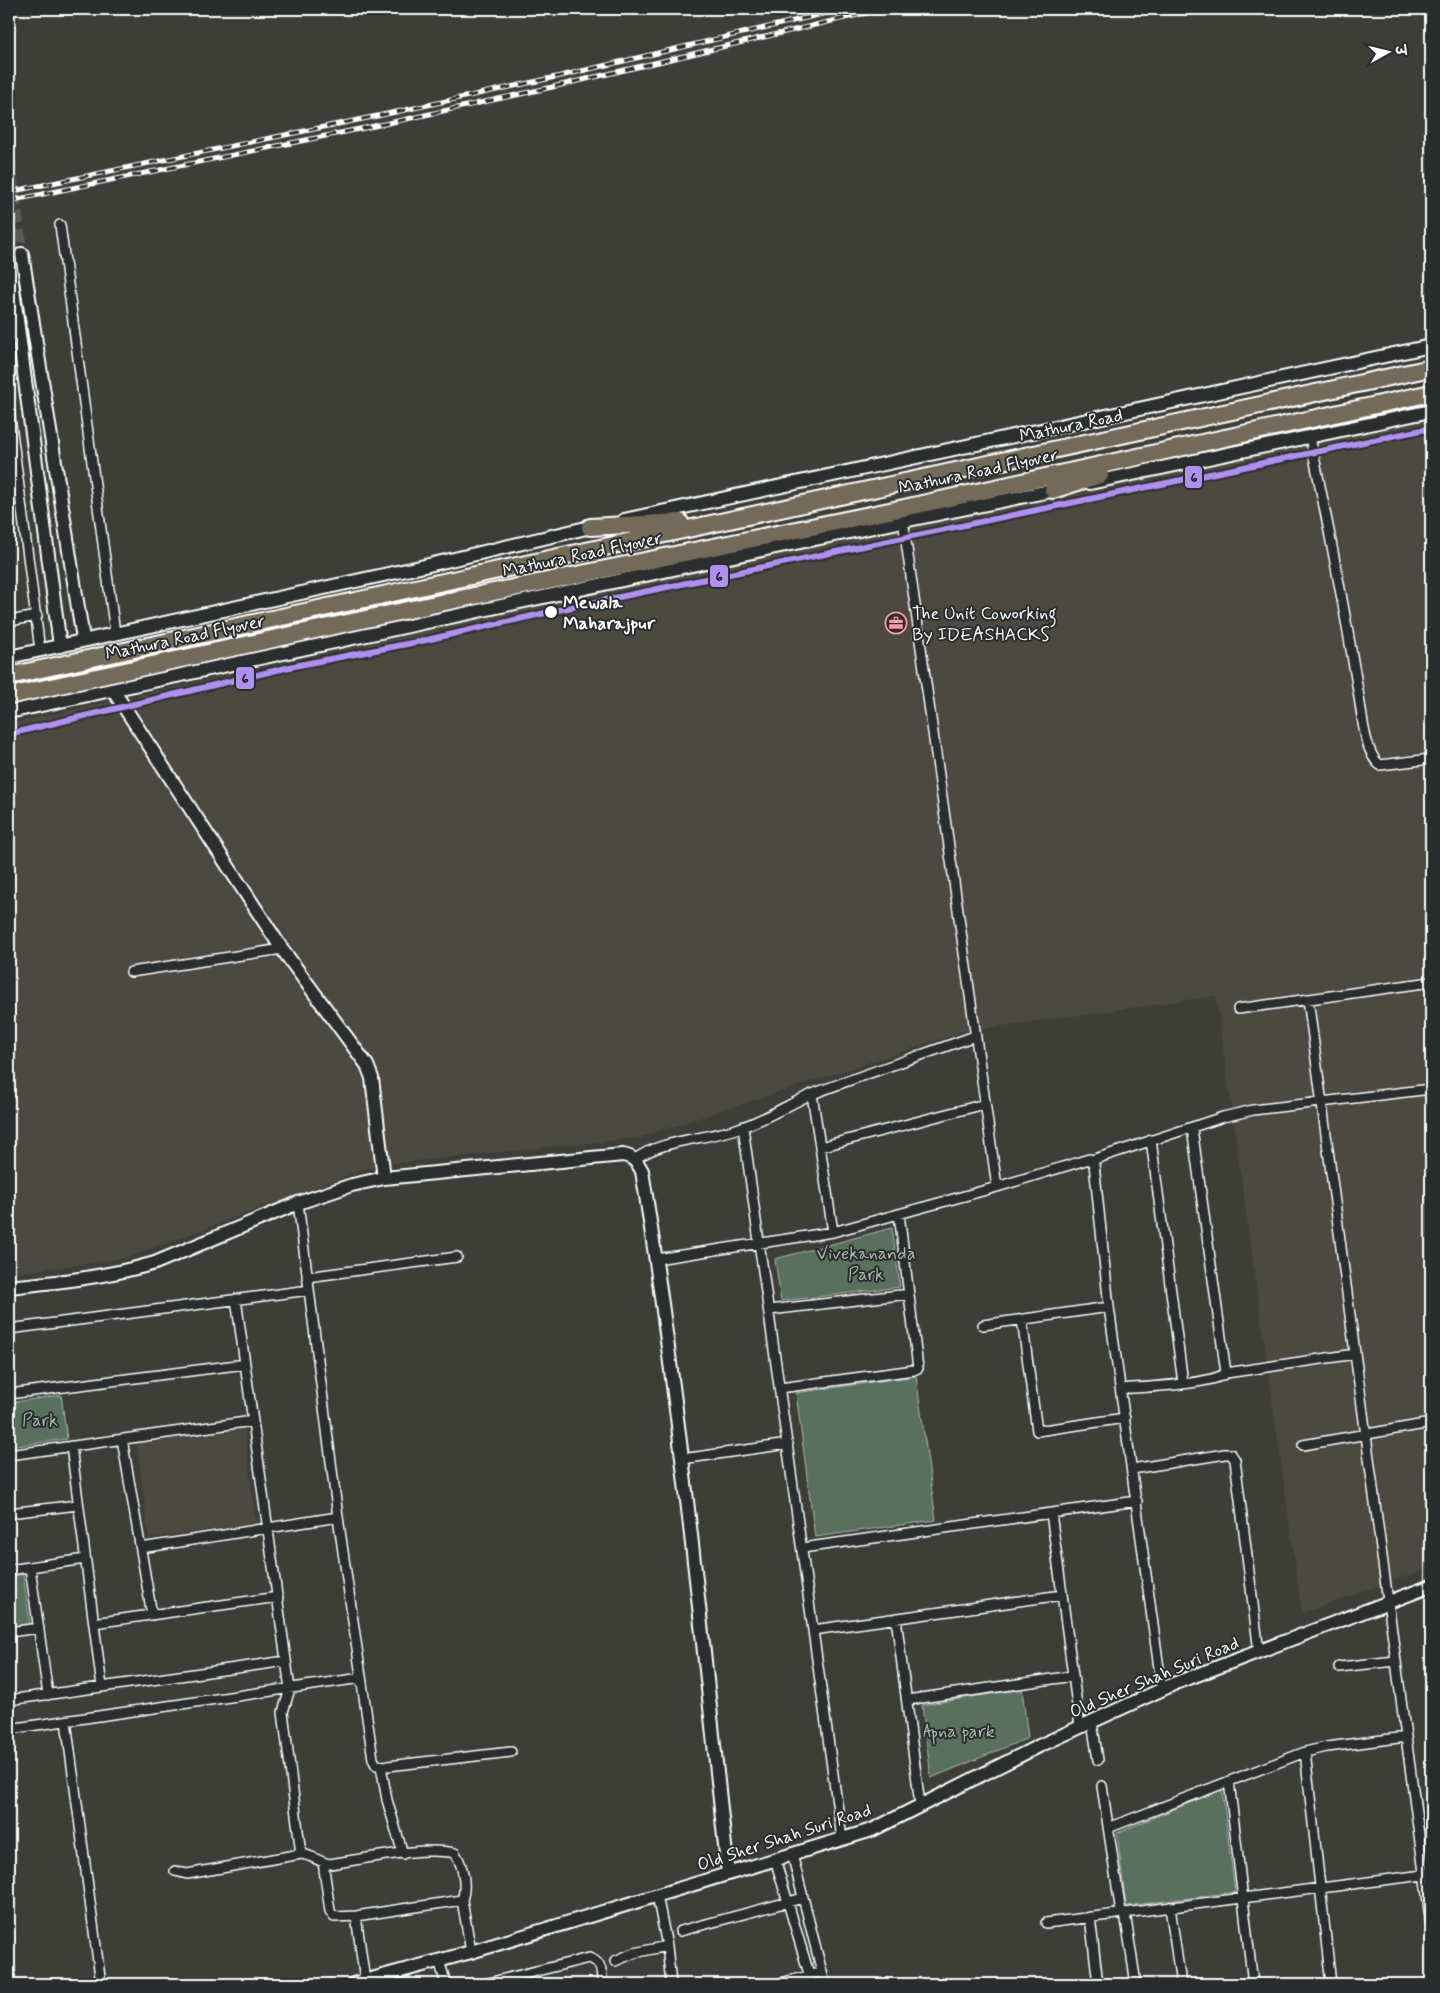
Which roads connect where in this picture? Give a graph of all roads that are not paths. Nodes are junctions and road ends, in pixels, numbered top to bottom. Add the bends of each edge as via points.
1 (60, 225) dead end
2 (22, 254) tunnel mouth
3 (9, 259) tunnel mouth
4 (1431, 346) edge
5 (1431, 368) edge
6 (1431, 393) edge
7 (9, 409) edge
8 (1431, 411) edge
9 (1310, 437) junction
10 (1163, 452) junction
11 (1053, 490) junction
12 (904, 520) junction
13 (719, 522) junction
14 (590, 527) junction
15 (37, 616) junction
16 (9, 621) edge
17 (115, 633) junction
18 (83, 639) junction
19 (60, 646) junction
20 (40, 650) junction
21 (9, 657) edge
22 (9, 676) edge
23 (113, 690) junction
24 (9, 696) edge
25 (9, 712) edge
26 (1431, 759) edge
27 (282, 949) junction
28 (131, 972) dead end
29 (1431, 982) edge
30 (1308, 998) junction
31 (1238, 1009) dead end
32 (976, 1036) junction
33 (1431, 1089) edge
34 (812, 1094) junction
35 (1321, 1102) junction
36 (985, 1104) junction
37 (743, 1127) junction
38 (1192, 1128) junction
39 (1151, 1140) junction
40 (820, 1147) junction
41 (634, 1160) junction
42 (1092, 1160) junction
43 (384, 1178) junction
44 (997, 1186) junction
45 (298, 1203) junction
46 (899, 1214) junction
47 (833, 1232) junction
48 (760, 1243) junction
49 (457, 1257) dead end
50 (656, 1259) junction
51 (307, 1277) junction
52 (9, 1288) edge
53 (308, 1290) junction
54 (909, 1294) junction
55 (236, 1299) junction
56 (1110, 1306) junction
57 (769, 1310) junction
58 (1022, 1319) junction
59 (982, 1325) dead end
60 (9, 1329) edge
61 (1355, 1354) junction
62 (245, 1364) junction
63 (1226, 1373) junction
64 (1183, 1383) junction
65 (780, 1388) junction
66 (1121, 1389) junction
67 (9, 1394) edge
68 (1125, 1418) junction
69 (253, 1421) junction
70 (1431, 1423) edge
71 (1366, 1434) junction
72 (122, 1439) junction
73 (788, 1444) junction
74 (1303, 1445) dead end
75 (71, 1446) junction
76 (9, 1455) edge
77 (682, 1458) junction
78 (1132, 1469) junction
79 (1136, 1501) junction
80 (78, 1505) junction
81 (9, 1513) edge
82 (1051, 1513) junction
83 (338, 1517) junction
84 (268, 1528) junction
85 (141, 1548) junction
86 (802, 1548) junction
87 (85, 1559) junction
88 (30, 1567) junction
89 (9, 1570) edge
90 (1431, 1586) edge
91 (1062, 1595) junction
92 (278, 1596) junction
93 (1388, 1602) junction
94 (152, 1615) junction
95 (896, 1618) junction
96 (94, 1624) junction
97 (39, 1628) junction
98 (813, 1630) junction
99 (9, 1632) edge
100 (1260, 1652) junction
101 (1396, 1661) junction
102 (286, 1662) junction
103 (1339, 1667) dead end
104 (1073, 1676) junction
105 (361, 1678) junction
106 (102, 1687) junction
107 (290, 1689) junction
108 (1162, 1690) junction
109 (48, 1695) junction
110 (9, 1700) edge
111 (907, 1700) junction
112 (66, 1721) junction
113 (1086, 1725) junction
114 (9, 1729) edge
115 (1406, 1737) junction
116 (511, 1752) dead end
117 (1305, 1752) junction
118 (1098, 1760) dead end
119 (381, 1766) junction
120 (1229, 1781) junction
121 (1102, 1786) dead end
122 (920, 1805) junction
123 (1108, 1828) junction
124 (842, 1839) junction
125 (301, 1854) junction
126 (403, 1854) junction
127 (792, 1854) junction
128 (775, 1859) junction
129 (323, 1862) junction
130 (176, 1871) dead end
131 (728, 1873) junction
132 (1428, 1875) edge
133 (1320, 1888) junction
134 (657, 1895) junction
135 (803, 1898) junction
136 (1243, 1898) junction
137 (462, 1900) junction
138 (788, 1902) junction
139 (1170, 1907) junction
140 (1123, 1913) junction
141 (356, 1916) junction
142 (1090, 1917) junction
143 (1046, 1923) dead end
144 (1431, 1925) edge
145 (680, 1931) dead end
146 (667, 1946) junction
147 (471, 1952) junction
148 (438, 1960) junction
149 (615, 1962) dead end
150 (822, 1972) junction
151 (811, 1980) edge
152 (359, 1983) edge
153 (101, 1984) edge
154 (446, 1984) edge
155 (484, 1984) edge
156 (602, 1984) edge
157 (671, 1984) edge
158 (777, 1984) edge
159 (825, 1984) edge
160 (1098, 1984) edge
161 (1136, 1984) edge
162 (1181, 1984) edge
163 (1253, 1984) edge
164 (1331, 1984) edge

1 - 17 street
2 - 18 street
3 - 19 street
4 - 14 street
5 - 13 highway, Mathura Road
6 - 10 highway
7 - 15 street
8 - 9 street
9 - 11 street
9 - 26 street via 1343,600 1365,734 1374,760 1380,764
10 - 11 highway via 1134,465
10 - 24 highway, Mathura Road Flyover
11 - 12 street
12 - 23 street
12 - 32 street
13 - 14 highway
13 - 22 highway, Mathura Road Flyover
14 - 17 street
15 - 16 street
15 - 20 street
17 - 18 street
18 - 19 street
19 - 20 street
20 - 21 street
23 - 25 street
23 - 27 street
27 - 28 street
27 - 43 street via 367,1065 372,1078
29 - 30 street
30 - 31 street
30 - 35 street
32 - 34 street
32 - 36 street
33 - 35 street
34 - 37 street
34 - 40 street
35 - 38 street via 1253,1110
35 - 61 street
36 - 40 street
36 - 44 street
37 - 41 street via 660,1147 644,1152
37 - 48 street
38 - 39 street
38 - 63 street
39 - 42 street
39 - 64 street
40 - 47 street
41 - 43 street via 623,1156
41 - 50 street via 642,1171
42 - 44 street
42 - 56 street
43 - 45 street
44 - 46 street
45 - 51 street
45 - 52 street via 155,1263 96,1278
46 - 47 street
46 - 54 street
47 - 48 street
48 - 50 street
48 - 57 street
49 - 51 street
50 - 77 street
51 - 53 street
53 - 55 street
53 - 83 street
54 - 57 street
54 - 65 street via 917,1369
55 - 60 street
55 - 62 street
56 - 58 street
56 - 66 street
57 - 65 street
58 - 59 street
58 - 68 street via 1037,1431
61 - 63 street
61 - 71 street
62 - 67 street
62 - 69 street
63 - 64 street via 1220,1377
64 - 66 street
65 - 73 street
66 - 68 street
68 - 78 street
69 - 72 street
69 - 84 street
70 - 71 street
71 - 74 street
71 - 93 street
72 - 75 street
72 - 85 street
73 - 77 street
73 - 86 street
75 - 76 street
75 - 80 street
77 - 131 street
78 - 79 street
78 - 100 street via 1231,1454 1235,1460
79 - 82 street
79 - 108 street
80 - 81 street
80 - 87 street
82 - 86 street
82 - 91 street
83 - 84 street
83 - 105 street
84 - 85 street
84 - 92 street
85 - 94 street
86 - 98 street
87 - 88 street
87 - 96 street
88 - 89 street
88 - 97 street
90 - 93 street, Old Sher Shah Suri Road
91 - 95 street
91 - 104 street
92 - 94 street
92 - 102 street
93 - 100 street, Old Sher Shah Suri Road
93 - 101 street
94 - 96 street
95 - 98 street
95 - 111 street
96 - 106 street
97 - 99 street
97 - 109 street
98 - 124 street
100 - 108 street, Old Sher Shah Suri Road
101 - 103 street
101 - 115 street
102 - 106 street
102 - 107 street
104 - 111 street
104 - 113 street
105 - 107 street
105 - 119 street via 374,1759 376,1765
106 - 109 street
107 - 112 street
107 - 125 street via 283,1712
108 - 113 street, Old Sher Shah Suri Road
109 - 110 street
111 - 122 street
112 - 114 street
112 - 153 street
113 - 118 street
113 - 122 street, Old Sher Shah Suri Road
115 - 117 street
115 - 132 street
116 - 119 street
117 - 120 street
117 - 133 street
119 - 126 street
120 - 123 street
120 - 136 street
121 - 123 street
122 - 124 street, Old Sher Shah Suri Road via 872,1830
123 - 140 street
124 - 127 street, Old Sher Shah Suri Road
125 - 129 street
125 - 130 street via 187,1874
126 - 129 street via 330,1864
126 - 137 street via 455,1853 464,1879
127 - 128 street, Old Sher Shah Suri Road
127 - 135 street
128 - 131 street, Old Sher Shah Suri Road
128 - 138 street
129 - 141 street via 330,1911 334,1917
131 - 134 street, Old Sher Shah Suri Road
132 - 133 street
132 - 144 street
133 - 136 street
133 - 164 street
134 - 146 street
134 - 147 street, Old Sher Shah Suri Road
135 - 138 street
135 - 150 street
136 - 139 street
136 - 163 street
137 - 141 street
137 - 147 street
138 - 145 street
138 - 151 street
139 - 140 street
139 - 162 street
140 - 142 street
140 - 161 street
141 - 152 street
142 - 143 street
142 - 160 street
146 - 149 street via 634,1953
146 - 157 street
147 - 148 street, Old Sher Shah Suri Road
148 - 152 street, Old Sher Shah Suri Road
148 - 154 street
150 - 151 street
150 - 159 street
151 - 158 street
155 - 156 street via 589,1958 600,1964

